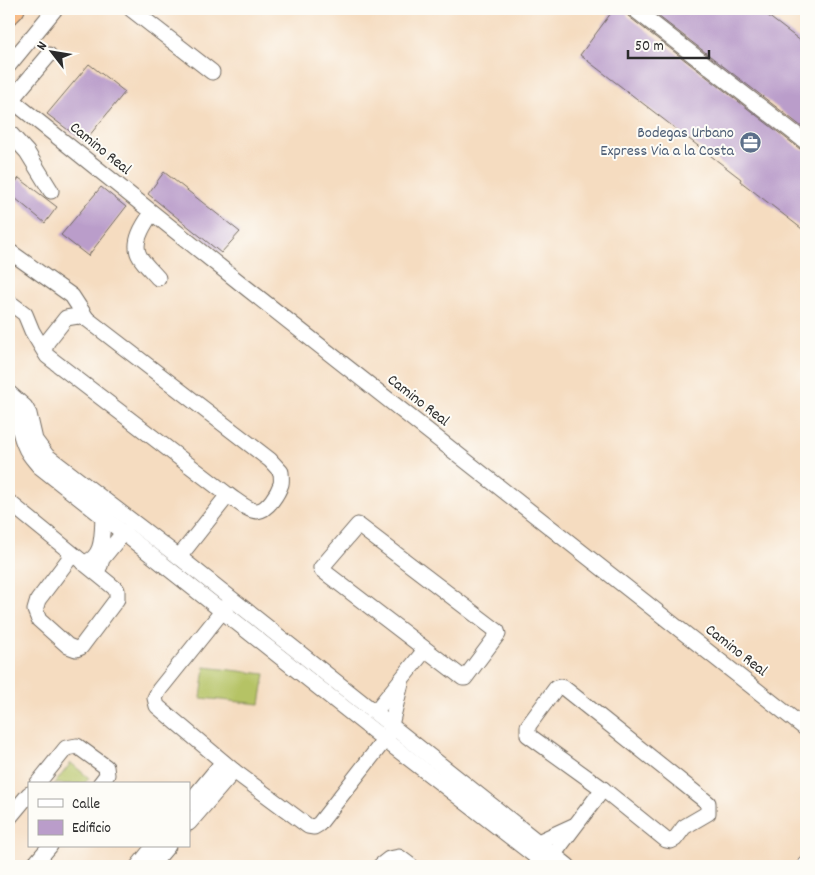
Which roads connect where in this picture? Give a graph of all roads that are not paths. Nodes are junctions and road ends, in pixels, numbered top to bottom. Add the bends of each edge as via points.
1 (14, 9) edge
2 (55, 9) edge
3 (131, 9) edge
4 (634, 9) edge
5 (9, 14) edge
6 (49, 55) dead end
7 (9, 65) edge
8 (212, 72) dead end
9 (10, 99) edge
10 (9, 132) edge
11 (806, 142) edge
12 (51, 191) dead end
13 (152, 213) junction
14 (9, 251) edge
15 (158, 278) dead end
16 (9, 302) edge
17 (88, 319) junction
18 (44, 351) junction
19 (9, 393) edge
20 (9, 408) edge
21 (74, 485) junction
22 (228, 495) junction
23 (9, 502) edge
24 (103, 516) junction
25 (124, 532) junction
26 (77, 559) junction
27 (185, 562) junction
28 (97, 574) junction
29 (232, 599) junction
30 (222, 611) junction
31 (425, 650) junction
32 (402, 679) junction
33 (375, 712) junction
34 (393, 726) junction
35 (806, 729) edge
36 (384, 740) junction
37 (228, 766) junction
38 (39, 782) edge
39 (102, 782) edge
40 (603, 789) junction
41 (28, 795) edge
42 (190, 814) edge
43 (9, 818) edge
44 (576, 824) junction
45 (538, 842) junction
46 (48, 848) edge
47 (165, 848) edge
48 (148, 859) edge
49 (551, 860) edge
50 (33, 866) edge
51 (380, 866) edge
52 (411, 866) edge
53 (568, 866) edge

1 - 5 highway
2 - 7 street
3 - 8 street
4 - 11 street
6 - 9 street
9 - 13 street, Camino Real
10 - 12 street via 28,152
13 - 15 street via 144,224 137,245 139,256
13 - 35 street, Camino Real
14 - 17 street via 72,296
16 - 18 street via 25,314
17 - 18 street via 78,316 66,318
17 - 22 street via 270,460 281,472 281,483 274,496 267,506 257,511
18 - 22 street
19 - 21 street via 29,414 39,447
20 - 21 street via 18,421 30,456 39,466
21 - 24 street
21 - 27 street
22 - 27 street via 200,531
23 - 26 street
24 - 25 street
24 - 26 street via 101,546 97,555 90,562
25 - 28 street via 102,559
25 - 30 street
26 - 28 street
26 - 28 street via 38,600 35,610 39,620 70,648 81,646 117,599 117,590
27 - 29 street
29 - 30 street
29 - 33 street
30 - 36 street
30 - 37 street via 155,698 157,706
31 - 31 street via 465,678 498,634 358,524 322,570
31 - 32 street
32 - 33 street
32 - 34 street
33 - 34 street
34 - 36 street
34 - 45 street
36 - 37 street via 314,827 308,826
36 - 49 street
37 - 42 street
38 - 39 street via 66,748 77,746 106,766 107,775
40 - 40 street via 666,840 675,839 684,827 708,813 708,803 564,688 556,688 528,726 528,735
40 - 44 street
41 - 43 street
44 - 45 street
44 - 49 street
45 - 49 street
46 - 50 street
47 - 48 street
49 - 53 street
51 - 52 street via 399,857

